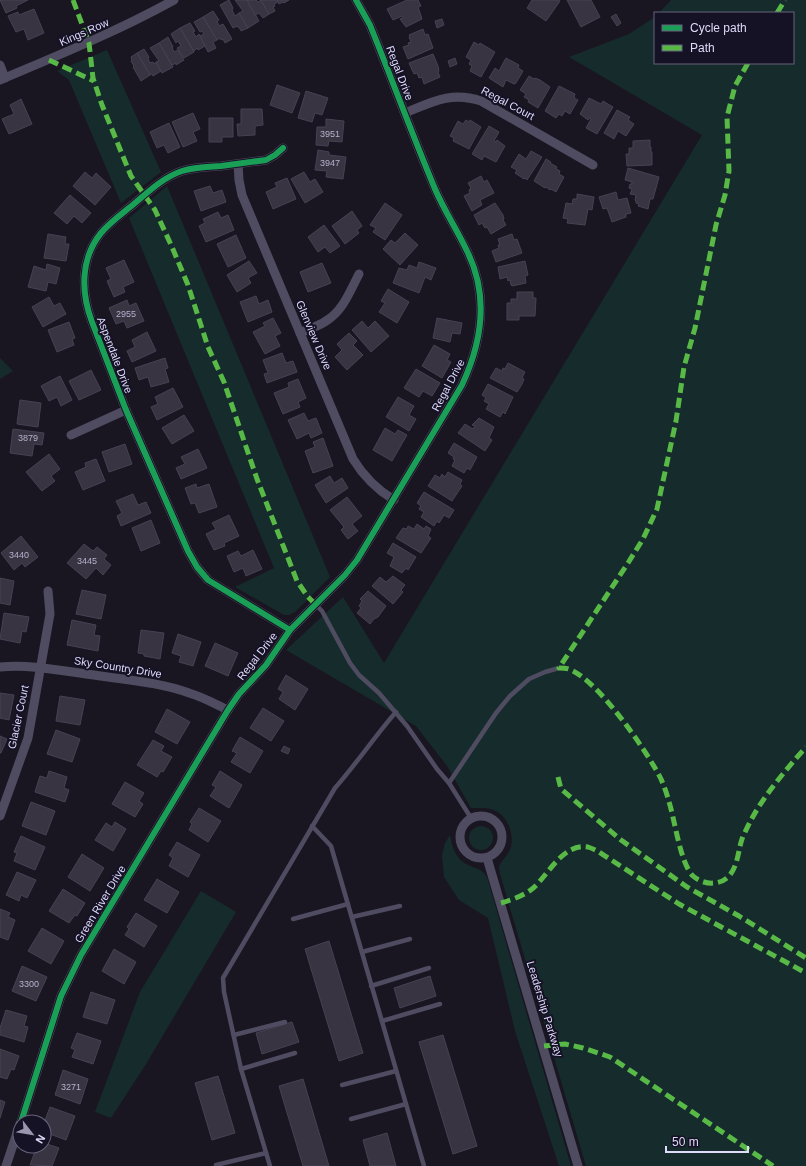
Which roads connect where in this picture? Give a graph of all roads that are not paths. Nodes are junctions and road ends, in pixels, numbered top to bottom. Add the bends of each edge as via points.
1 (174, 0) edge
2 (356, 0) edge
3 (0, 65) edge
4 (3, 79) edge
5 (405, 113) junction
6 (283, 148) dead end
7 (238, 164) junction
8 (593, 165) dead end
9 (359, 274) dead end
10 (300, 333) junction
11 (126, 410) junction
12 (71, 435) dead end
13 (394, 500) junction
14 (48, 590) dead end
15 (315, 604) junction
16 (290, 630) junction
17 (0, 667) edge
18 (40, 667) junction
19 (559, 668) dead end
20 (228, 710) junction
21 (396, 712) junction
22 (450, 783) junction
23 (0, 816) edge
24 (471, 818) junction
25 (312, 826) junction
26 (488, 858) junction
27 (348, 904) junction
28 (400, 906) dead end
29 (352, 917) junction
30 (293, 919) dead end
31 (410, 940) dead end
32 (362, 952) junction
33 (429, 968) dead end
34 (372, 986) junction
35 (440, 1004) dead end
36 (382, 1020) junction
37 (285, 1022) dead end
38 (234, 1035) junction
39 (294, 1053) dead end
40 (241, 1069) junction
41 (396, 1070) junction
42 (342, 1085) dead end
43 (406, 1104) junction
44 (23, 1114) edge
45 (351, 1119) dead end
46 (12, 1148) edge
47 (266, 1153) junction
48 (216, 1165) edge
49 (6, 1166) edge
50 (270, 1166) edge
51 (424, 1166) edge
52 (578, 1166) edge

1 - 4 street, Kings Row via 98,39
2 - 5 street, Regal Drive via 378,45
3 - 4 street
5 - 8 street, Regal Court via 448,97 470,97
5 - 13 street, Regal Drive via 436,191 468,252 479,289 481,315 477,348 471,366
6 - 7 street, Aspendale Drive via 266,160
7 - 10 street, Glenview Drive via 242,195
7 - 11 street, Aspendale Drive via 196,168 167,178 111,223 93,246 84,277 87,309
9 - 10 street via 336,314
10 - 13 street, Glenview Drive via 353,459 371,484
11 - 12 street
11 - 16 street, Aspendale Drive via 197,567 208,580
13 - 15 street, Regal Drive via 357,560
14 - 18 street, Glacier Court via 50,614
15 - 16 street, Regal Drive
15 - 21 lane via 322,611 350,663
16 - 20 street, Regal Drive via 266,665
17 - 18 street, Sky Country Drive
18 - 20 street, Sky Country Drive via 188,692
18 - 23 street, Glacier Court via 28,738
19 - 22 lane via 529,679 510,696
20 - 44 street, Green River Drive via 71,973 61,996
21 - 22 lane
21 - 25 lane via 335,788
22 - 24 lane
24 - 26 street via 461,828 460,842 467,854 473,858
24 - 26 street via 490,818 500,826 501,845 498,851
25 - 27 lane via 331,846
25 - 38 lane via 223,978
26 - 52 street, Leadership Parkway
27 - 29 lane
27 - 30 lane
28 - 29 lane
29 - 32 lane
31 - 32 lane
32 - 34 lane
33 - 34 lane
34 - 36 lane
35 - 36 lane
36 - 41 lane
37 - 38 lane
38 - 40 lane
39 - 40 lane
40 - 47 lane
41 - 42 lane
41 - 43 lane
43 - 45 lane
43 - 51 lane
46 - 49 street, Green River Drive
47 - 48 lane
47 - 50 lane

